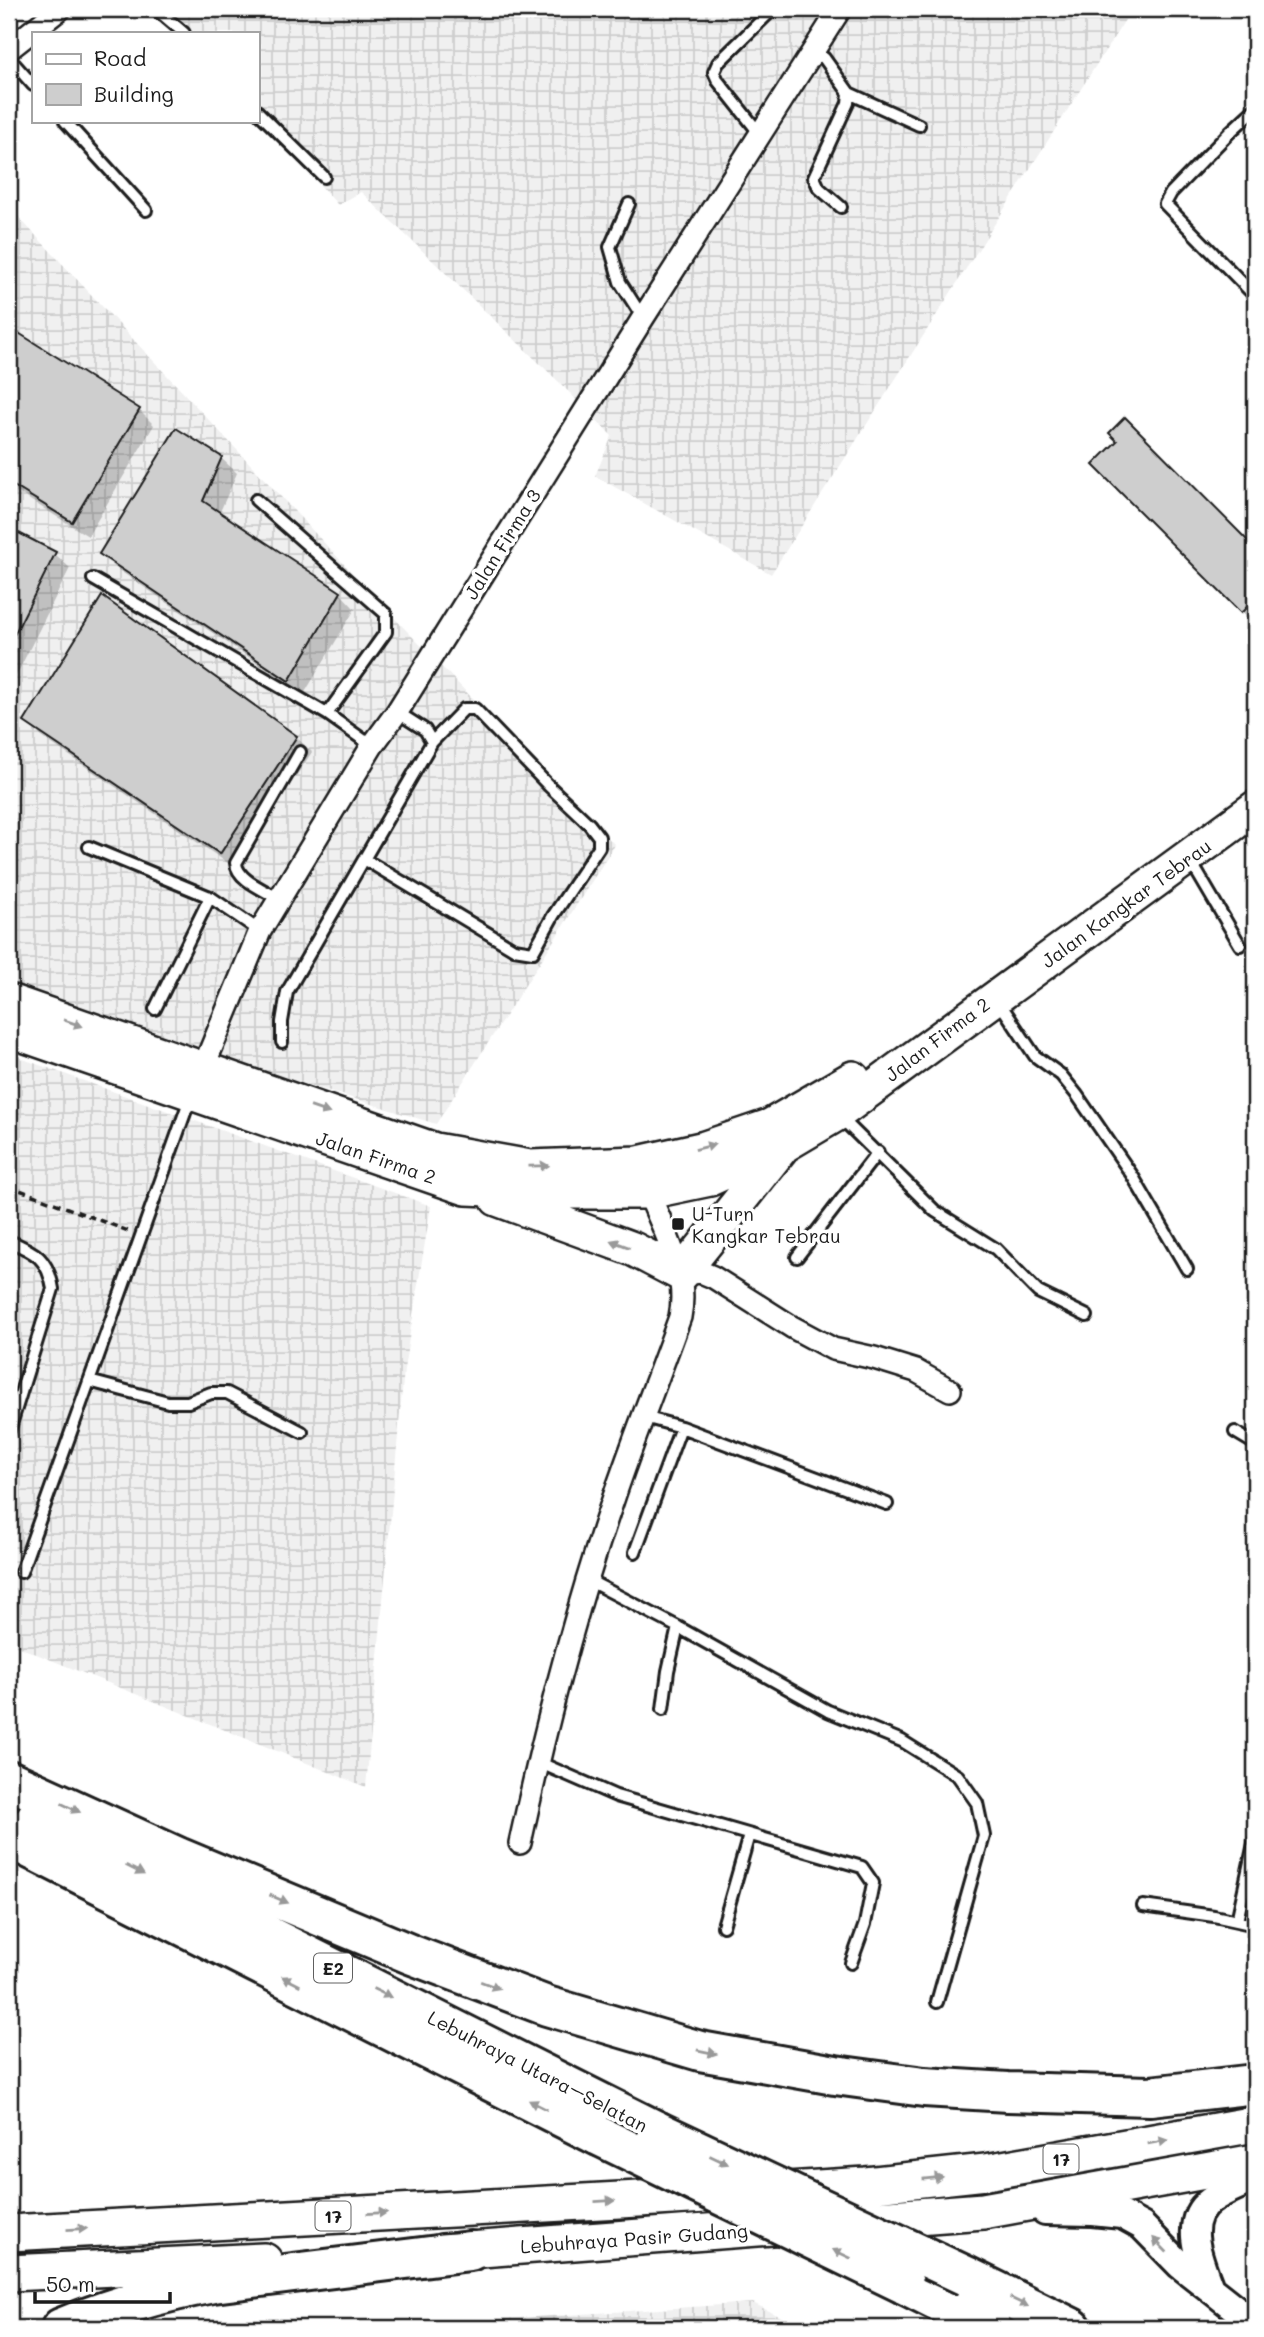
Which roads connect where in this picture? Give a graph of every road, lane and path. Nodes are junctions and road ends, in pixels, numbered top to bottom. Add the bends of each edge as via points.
1 (60, 9) edge
2 (156, 9) edge
3 (773, 9) edge
4 (840, 9) edge
5 (183, 32) edge
6 (9, 49) edge
7 (812, 52) junction
8 (9, 58) edge
9 (32, 84) edge
10 (849, 93) junction
11 (1255, 109) edge
12 (259, 113) edge
13 (66, 122) edge
14 (919, 125) dead end
15 (760, 134) junction
16 (324, 177) dead end
17 (629, 204) dead end
18 (841, 207) dead end
19 (146, 210) dead end
20 (1255, 296) edge
21 (643, 318) junction
22 (256, 500) dead end
23 (93, 579) dead end
24 (397, 712) junction
25 (327, 714) junction
26 (432, 742) junction
27 (372, 746) junction
28 (300, 752) dead end
29 (1255, 808) edge
30 (89, 846) dead end
31 (1188, 858) junction
32 (364, 859) junction
33 (210, 897) junction
34 (279, 899) junction
35 (260, 931) junction
36 (1240, 945) dead end
37 (995, 996) junction
38 (9, 1001) edge
39 (155, 1009) dead end
40 (9, 1030) edge
41 (282, 1042) dead end
42 (198, 1081) junction
43 (829, 1105) junction
44 (783, 1146) junction
45 (878, 1152) junction
46 (643, 1177) junction
47 (9, 1186) edge
48 (466, 1188) junction
49 (141, 1236) junction
50 (9, 1241) edge
51 (797, 1257) dead end
52 (1187, 1269) dead end
53 (681, 1274) junction
54 (1087, 1316) dead end
55 (89, 1381) junction
56 (950, 1390) dead end
57 (644, 1417) junction
58 (681, 1427) junction
59 (9, 1431) edge
60 (302, 1432) dead end
61 (1235, 1433) dead end
62 (1255, 1444) edge
63 (887, 1504) dead end
64 (635, 1552) dead end
65 (21, 1572) dead end
66 (588, 1580) junction
67 (678, 1627) junction
68 (663, 1709) dead end
69 (538, 1762) junction
70 (9, 1780) edge
71 (9, 1805) edge
72 (749, 1835) junction
73 (9, 1838) edge
74 (1255, 1839) edge
75 (520, 1843) dead end
76 (1143, 1906) dead end
77 (1237, 1922) junction
78 (1255, 1925) edge
79 (723, 1926) dead end
80 (851, 1963) dead end
81 (937, 2002) dead end
82 (1255, 2084) edge
83 (1255, 2124) edge
84 (1255, 2162) edge
85 (1255, 2178) edge
86 (983, 2211) junction
87 (9, 2233) edge
88 (470, 2251) junction
89 (9, 2273) edge
90 (1211, 2290) junction
91 (1255, 2324) edge
92 (61, 2328) edge
93 (992, 2328) edge
94 (1072, 2328) edge

1 - 6 street
2 - 5 lane
3 - 15 lane via 714,72
4 - 7 street, Jalan Firma 3
7 - 10 lane via 824,58
7 - 15 street, Jalan Firma 3
8 - 9 lane
10 - 14 lane
10 - 18 lane via 814,177 819,188
11 - 20 lane via 1165,204
12 - 16 lane
13 - 19 lane
15 - 21 street, Jalan Firma 3
17 - 21 lane via 610,247 620,282
21 - 24 street, Jalan Firma 3
22 - 25 lane via 386,614 386,632
23 - 25 lane
24 - 26 lane via 425,730
24 - 27 street, Jalan Firma 3
25 - 27 lane
26 - 32 lane
26 - 32 lane via 464,709 475,709 589,824 599,847 533,952 527,953
27 - 34 street, Jalan Firma 3
28 - 34 lane via 236,863 242,876
29 - 31 main road, Jalan Kangkar Tebrau
30 - 33 lane
31 - 36 lane
31 - 37 main road, Jalan Kangkar Tebrau
32 - 41 lane via 287,992
33 - 35 lane
33 - 39 lane
34 - 35 street, Jalan Firma 3
35 - 42 street, Jalan Firma 3
37 - 43 main road, Jalan Firma 2
37 - 52 lane via 1035,1056 1061,1075 1077,1095 1132,1175
38 -> 42 main road, Jalan Firma 2
40 - 42 main road, Jalan Firma 2
42 -> 46 main road, Jalan Firma 2 via 435,1150 530,1167
42 - 48 main road, Jalan Firma 2
42 - 49 lane
43 - 44 main road, Jalan Firma 2
43 - 45 lane
46 -> 43 main road, Jalan Firma 2 via 705,1148
44 - 46 main road, Jalan Firma 2 via 709,1179
44 - 53 main road
45 - 51 lane
45 - 54 lane via 935,1211 996,1249 1038,1292
46 - 48 main road, Jalan Firma 2 via 562,1192
46 - 53 street
47 - 49 path
53 -> 48 main road via 633,1249
49 - 55 lane
50 - 59 lane via 32,1250 50,1269 53,1289
53 - 56 street via 701,1272 713,1277 833,1349 916,1371
53 - 57 street via 684,1300 680,1317
55 - 60 lane via 168,1402 227,1393
55 - 65 lane
57 - 58 lane
57 - 66 street
58 - 63 lane
58 - 64 lane
61 - 62 lane
66 - 67 lane
66 - 69 street
67 - 68 lane
67 - 81 lane via 828,1711 902,1741 958,1776 977,1803 984,1836
69 - 72 lane via 616,1796
69 - 75 street
70 -> 82 highway via 410,1954 547,2006 700,2051 924,2087 1150,2096
71 -> 94 highway, Lebuhraya Utara–Selatan / E2, bridge via 657,2131
72 - 79 lane
72 - 80 lane via 862,1867 873,1884
93 -> 73 highway, Lebuhraya Utara–Selatan / E2, bridge
74 - 77 lane
76 - 77 lane
77 - 78 lane
87 -> 83 highway, Lebuhraya Pasir Gudang / 17 via 866,2185 986,2172
84 - 86 highway, Lebuhraya Pasir Gudang / 17
85 - 90 street via 1208,2202 1198,2217 1194,2238
86 - 88 highway, Lebuhraya Pasir Gudang / 17
90 -> 86 street via 1142,2226 1122,2215
88 - 89 highway, Lebuhraya Pasir Gudang / 17
88 - 92 highway via 181,2289 132,2301
90 - 91 street

